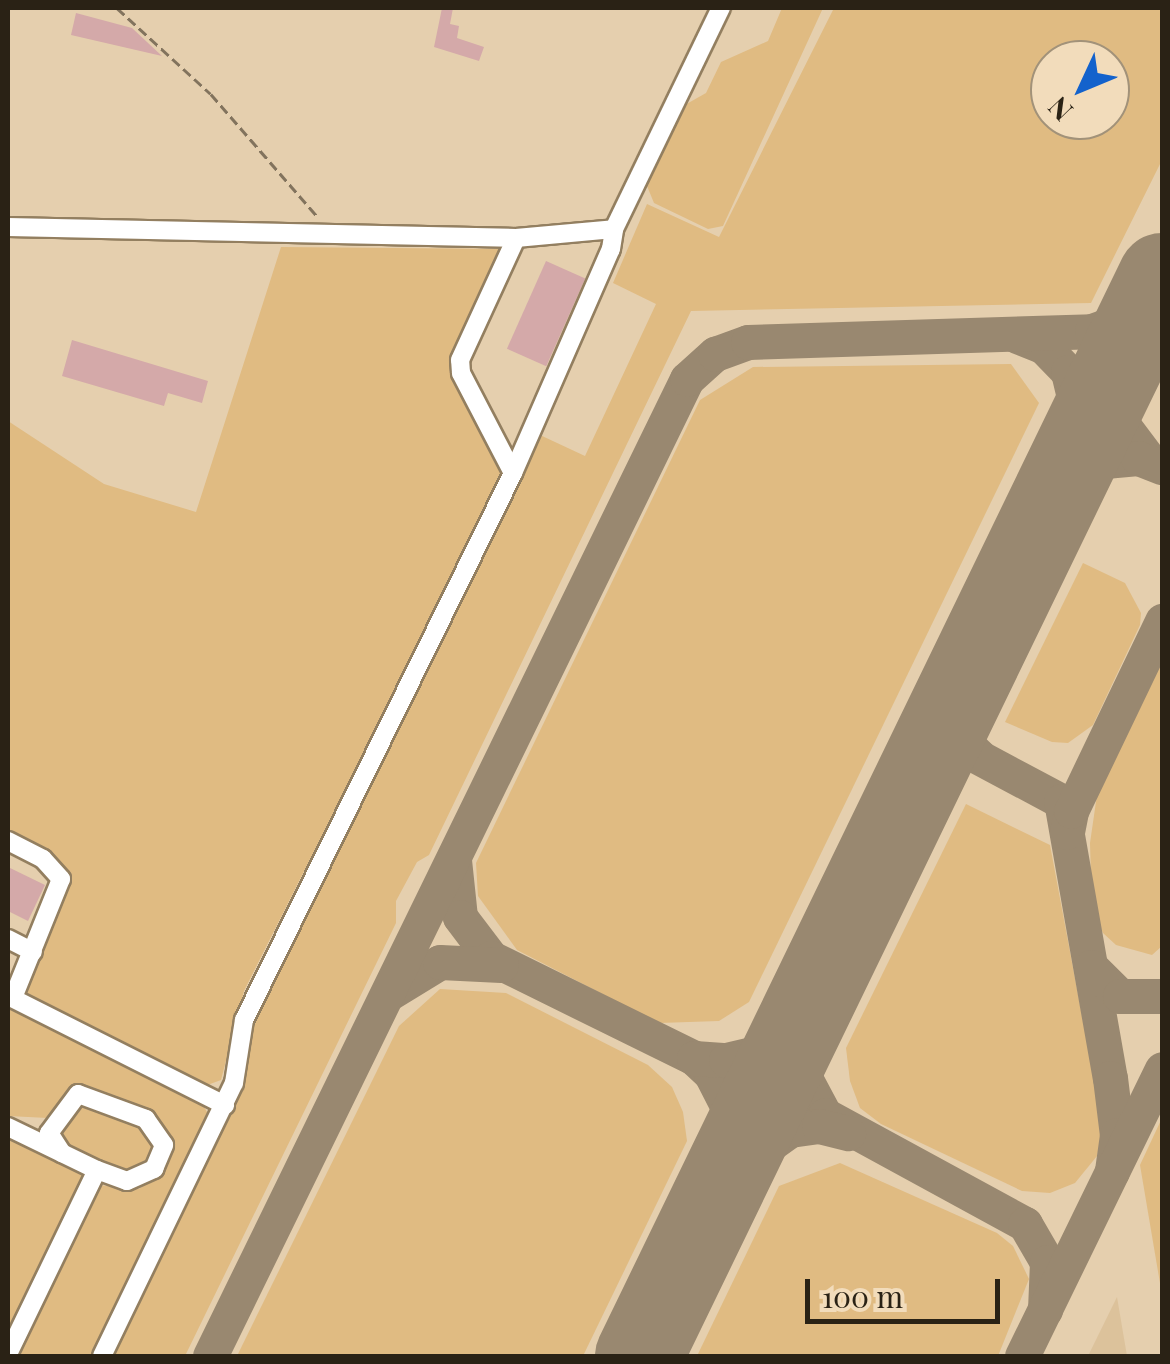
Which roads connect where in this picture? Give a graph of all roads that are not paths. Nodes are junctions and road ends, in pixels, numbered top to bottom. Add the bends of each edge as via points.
1 (722, 8) edge
2 (8, 228) edge
3 (614, 230) junction
4 (516, 238) junction
5 (513, 473) junction
6 (8, 841) edge
7 (8, 939) edge
8 (33, 952) junction
9 (10, 997) edge
10 (225, 1105) junction
11 (8, 1127) edge
12 (62, 1153) junction
13 (97, 1170) junction
14 (8, 1354) edge
15 (102, 1356) edge

1 - 3 lane
2 - 4 lane
3 - 4 lane
3 - 5 lane
4 - 5 lane via 460,360 460,374
5 - 10 lane via 244,1020
6 - 8 lane via 43,858 61,878
7 - 8 lane
8 - 9 lane
9 - 10 lane
10 - 15 lane
11 - 12 lane
12 - 13 lane
12 - 13 lane via 49,1133 78,1094 146,1119 159,1131 164,1145 142,1178 127,1181
13 - 14 lane

